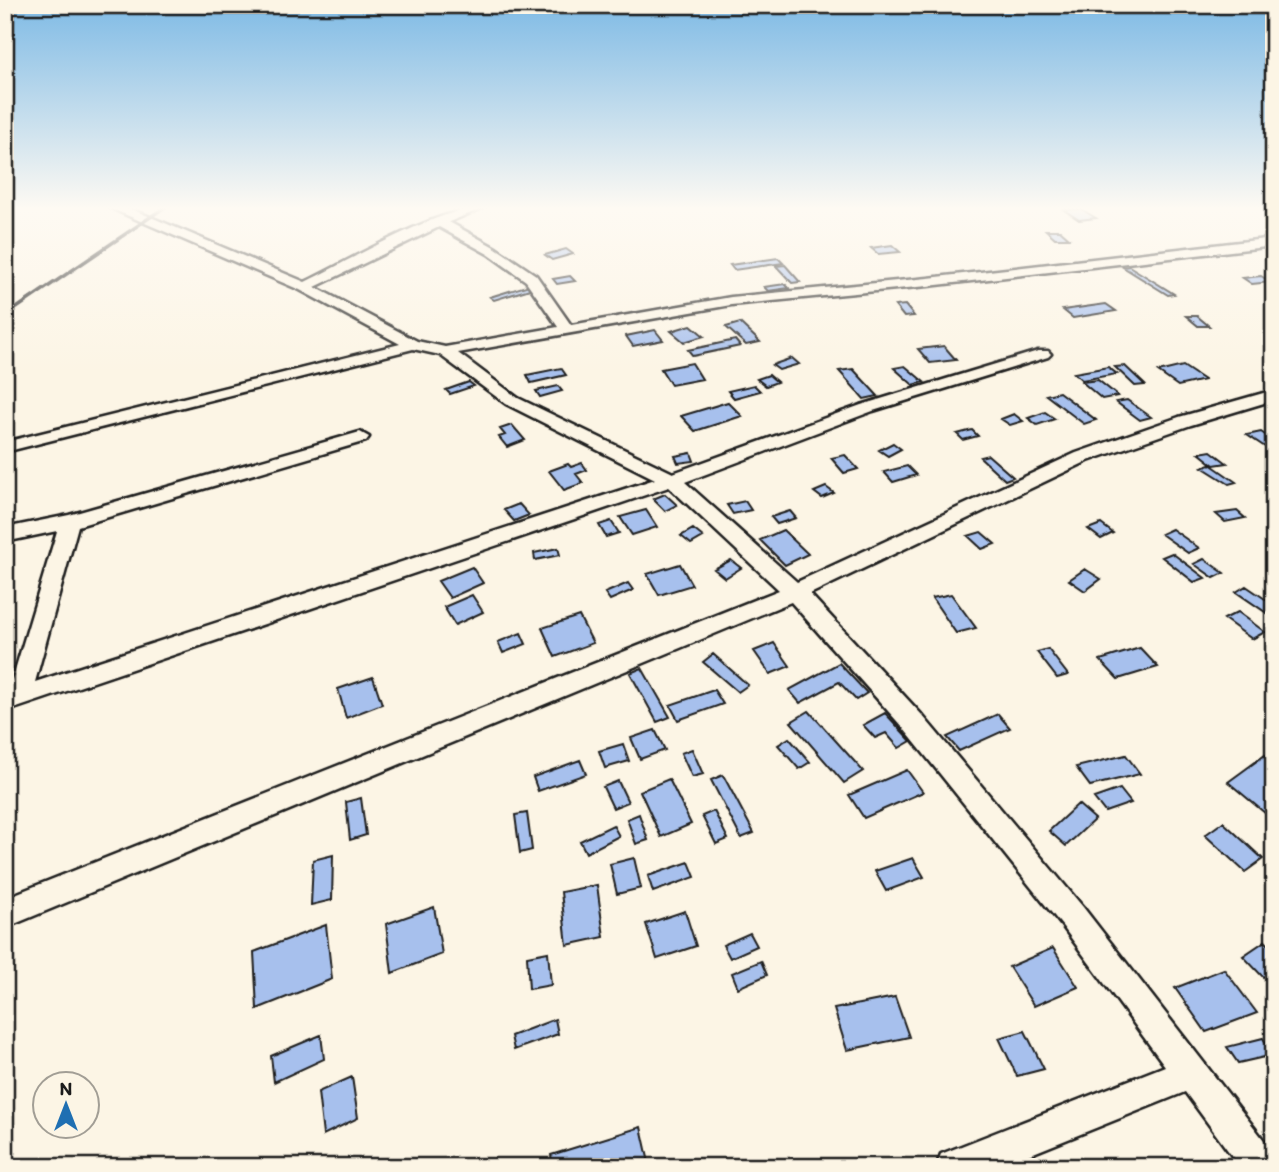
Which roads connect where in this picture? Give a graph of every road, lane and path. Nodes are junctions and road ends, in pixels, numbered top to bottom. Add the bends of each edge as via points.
1 (247, 262) edge
2 (357, 262) edge
3 (507, 262) edge
4 (1104, 262) edge
5 (305, 287) junction
6 (567, 330) junction
7 (413, 345) junction
8 (446, 351) junction
9 (1043, 354) dead end
10 (1274, 395) edge
11 (360, 436) dead end
12 (5, 446) edge
13 (672, 480) junction
14 (69, 523) junction
15 (5, 535) edge
16 (796, 592) junction
17 (12, 700) edge
18 (5, 913) edge
19 (1191, 1073) junction
20 (954, 1167) edge
21 (1262, 1167) edge

1 - 5 street
2 - 5 street
3 - 6 street via 531,278
4 - 6 street via 731,301
5 - 7 street
6 - 8 street
7 - 8 street
7 - 12 street
8 - 13 street via 512,401
9 - 13 street via 867,408
10 - 16 street via 1082,457
11 - 14 street
13 - 16 street
13 - 17 street
14 - 15 street
14 - 17 street
16 - 18 street
16 - 19 street via 922,732 1073,917
19 - 20 street
19 - 21 street

